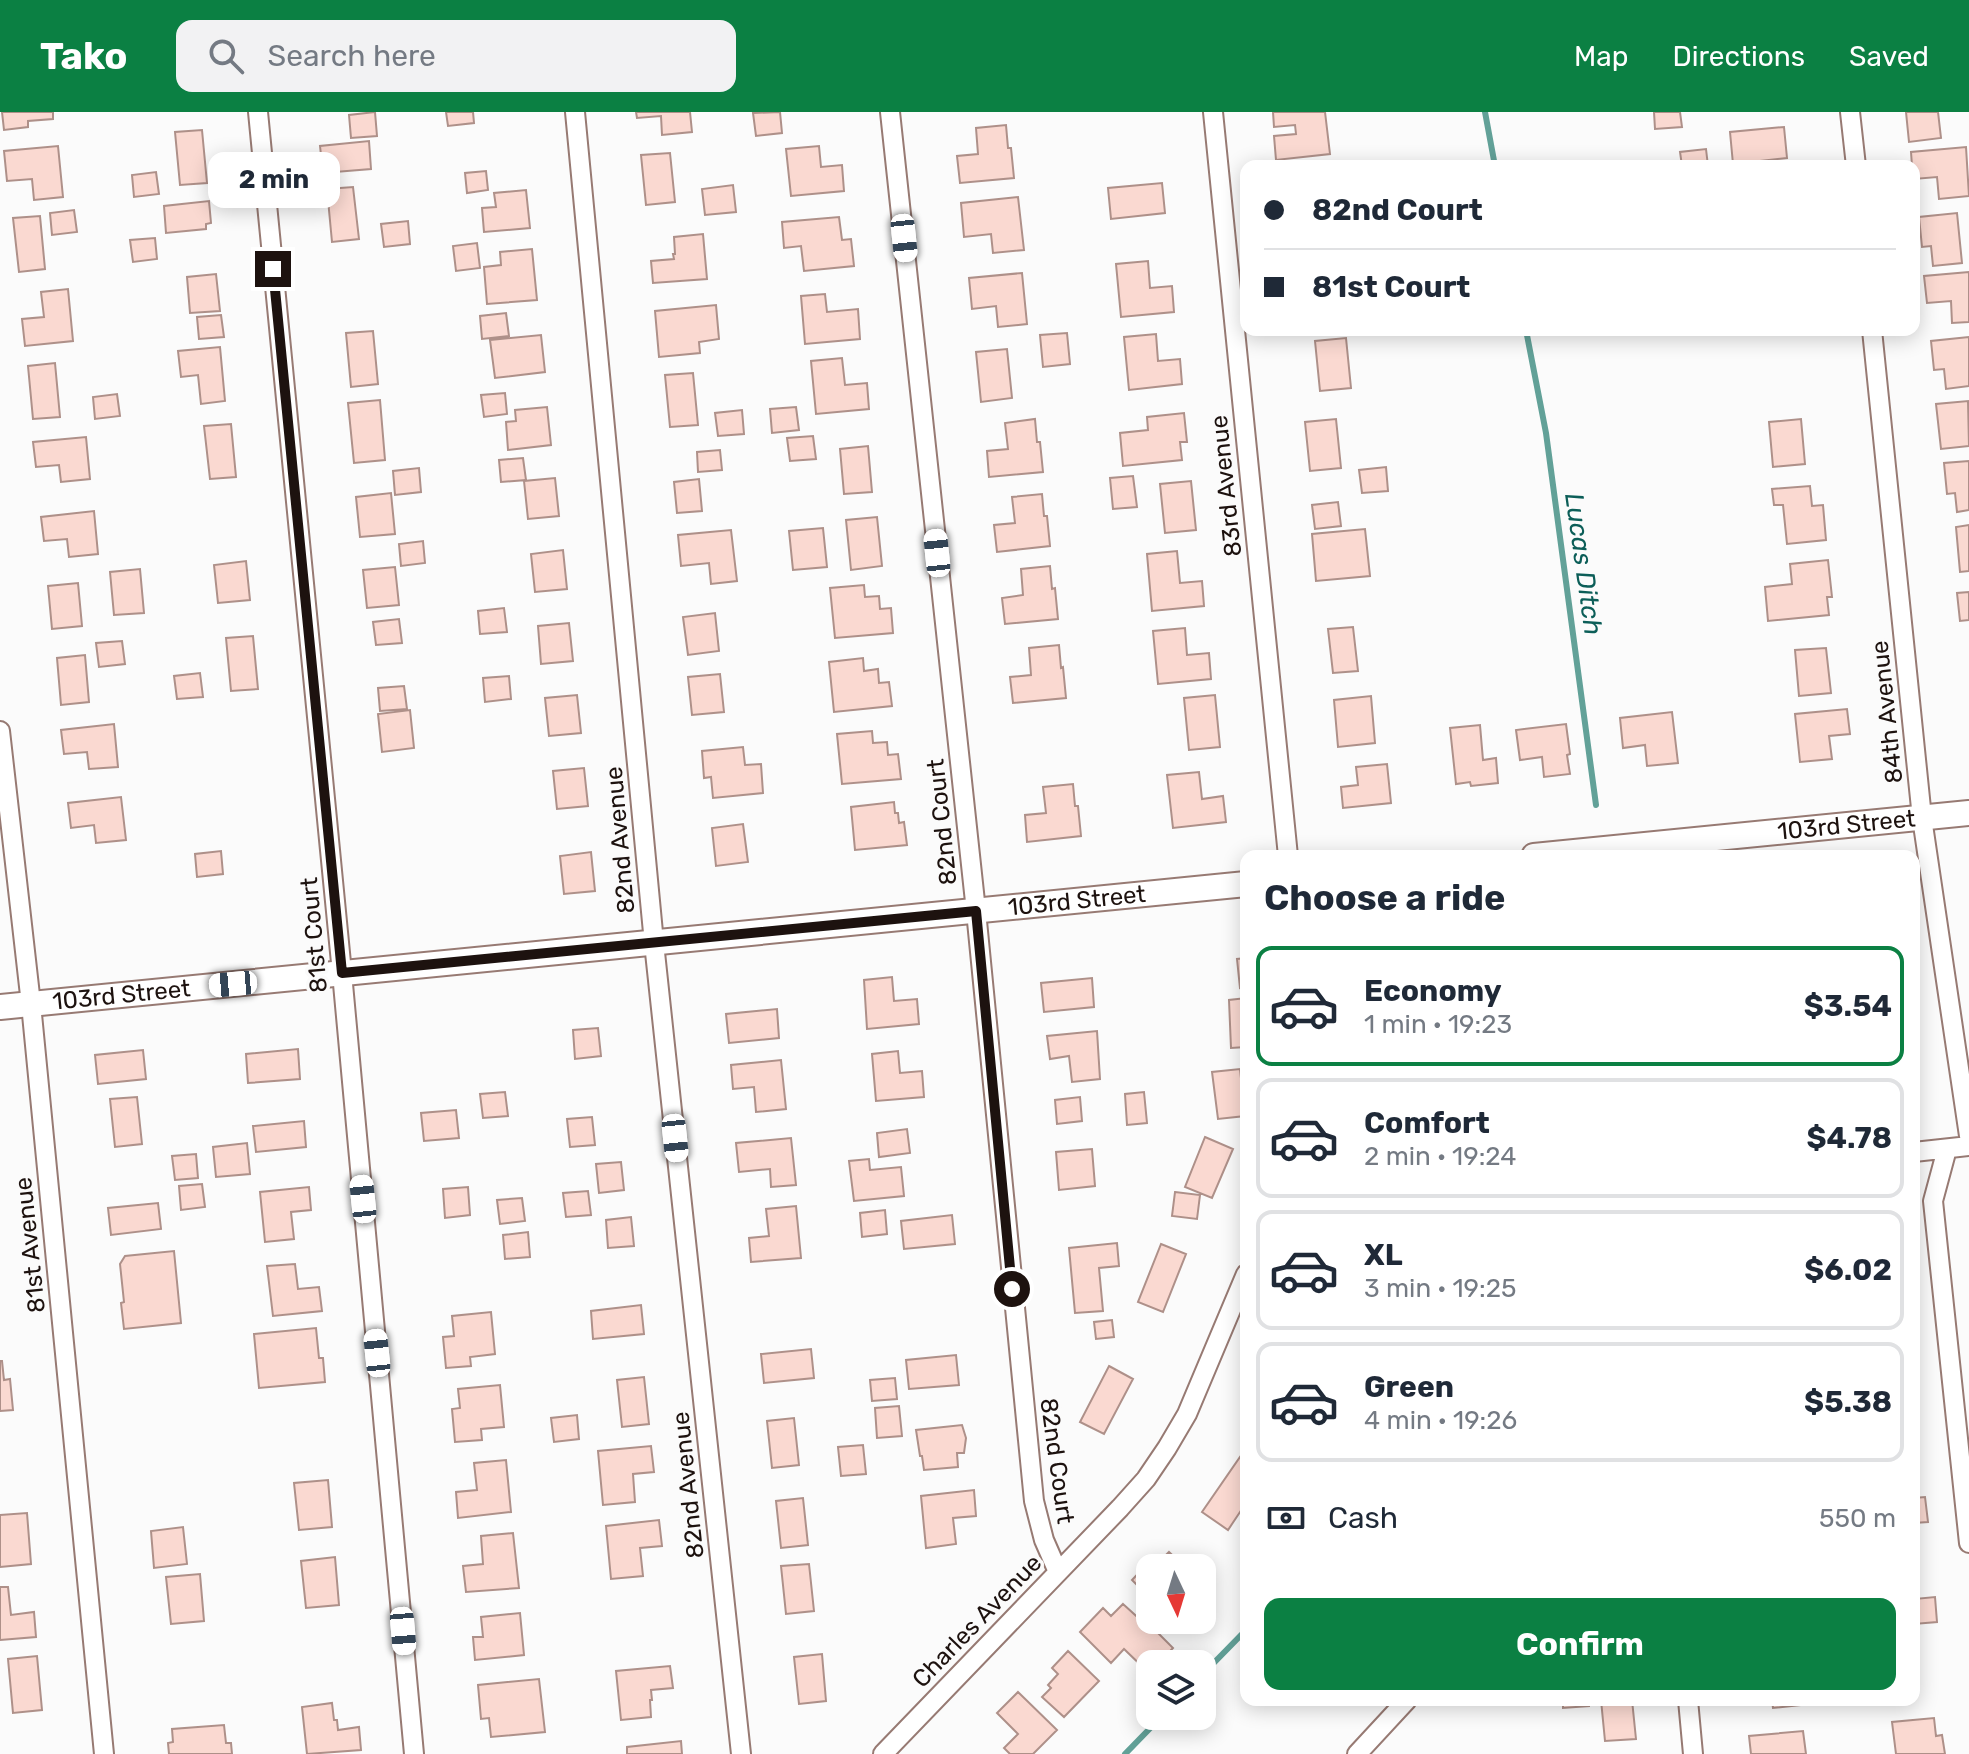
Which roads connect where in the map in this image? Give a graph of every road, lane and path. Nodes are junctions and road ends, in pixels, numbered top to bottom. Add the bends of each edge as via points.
1 (258, 112) edge
2 (575, 112) edge
3 (890, 112) edge
4 (1213, 112) edge
5 (1850, 112) edge
6 (1855, 160) edge
7 (1873, 336) edge
8 (0, 731) edge
9 (1969, 813) edge
10 (1922, 818) junction
11 (1287, 850) edge
12 (1595, 850) edge
13 (1240, 885) edge
14 (976, 911) junction
15 (654, 943) junction
16 (342, 973) junction
17 (31, 1004) junction
18 (0, 1007) edge
19 (1969, 1136) edge
20 (1969, 1146) edge
21 (1947, 1149) junction
22 (1920, 1151) edge
23 (1240, 1288) edge
24 (1969, 1543) edge
25 (1058, 1572) junction
26 (1402, 1706) edge
27 (1689, 1706) edge
28 (1361, 1752) edge
29 (104, 1754) edge
30 (414, 1754) edge
31 (741, 1754) edge
32 (883, 1754) edge
33 (1693, 1754) edge

1 - 16 street, 81st Court
2 - 15 street, 82nd Avenue
3 - 14 street, 82nd Court
4 - 11 street, 83rd Avenue
5 - 6 street
7 - 10 street, 84th Avenue
8 - 17 street, 81st Avenue
9 - 10 street, 103rd Street
10 - 12 street, 103rd Street
10 - 19 street, 84th Avenue
13 - 14 street, 103rd Street
14 - 15 street, 103rd Street
14 - 25 street, 82nd Court via 1034,1501
15 - 16 street, 103rd Street
15 - 31 street, 82nd Avenue
16 - 17 street, 103rd Street
16 - 30 street, 81st Court
17 - 18 street, 103rd Street
17 - 29 street, 81st Avenue
20 - 21 street
21 - 22 street
21 - 24 street via 1933,1201
23 - 25 street, Charles Avenue via 1187,1414 1167,1448 1146,1479
25 - 32 street, Charles Avenue
26 - 28 street
27 - 33 street

